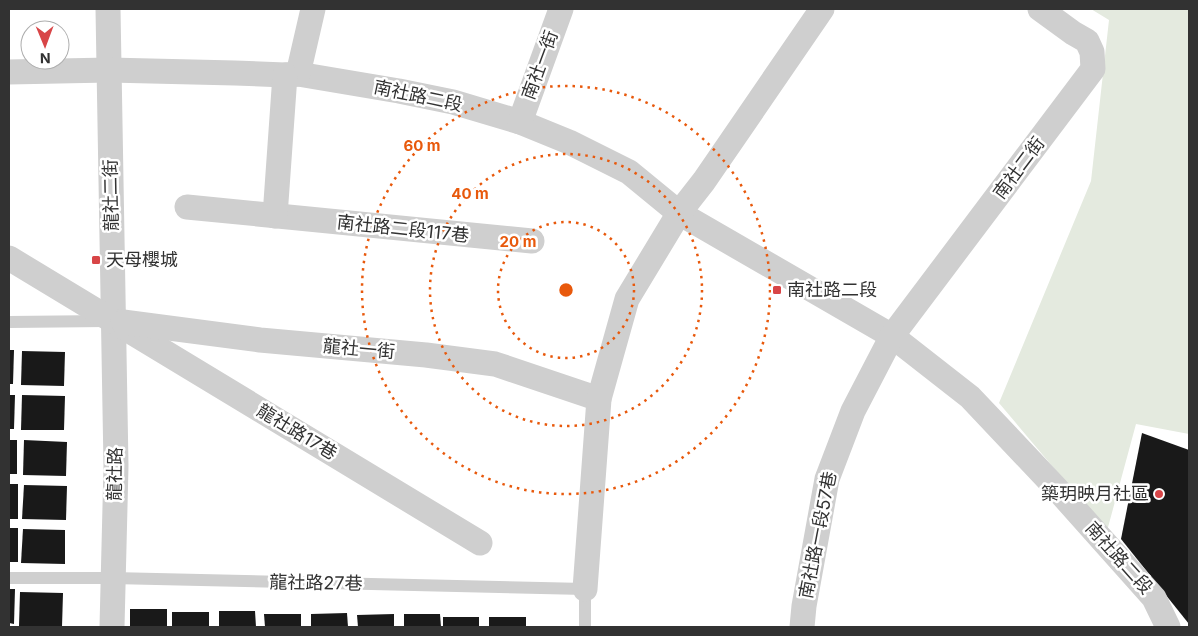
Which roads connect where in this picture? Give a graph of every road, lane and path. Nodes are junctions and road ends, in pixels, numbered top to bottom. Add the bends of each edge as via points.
1 (108, 9) edge
2 (313, 9) edge
3 (561, 9) edge
4 (822, 9) edge
5 (1040, 9) edge
6 (109, 70) junction
7 (9, 72) edge
8 (291, 75) junction
9 (520, 122) junction
10 (187, 207) dead end
11 (678, 213) junction
12 (275, 216) junction
13 (532, 241) dead end
14 (9, 258) edge
15 (113, 321) junction
16 (9, 322) edge
17 (892, 336) junction
18 (599, 399) junction
19 (480, 543) dead end
20 (9, 578) edge
21 (112, 578) junction
22 (585, 590) junction
23 (112, 627) edge
24 (585, 627) edge
25 (802, 627) edge
26 (1168, 627) edge

1 - 6 street, 龍社二街
2 - 8 street
3 - 9 street, 南社一街
4 - 11 street via 704,181
5 - 17 street, 南社二街 via 1087,41 1092,52 1093,69
6 - 7 street
6 - 8 street, 南社路二段
6 - 15 street, 龍社二街
8 - 9 street, 南社路二段 via 453,102
8 - 12 street
9 - 11 street, 南社路二段 via 629,172
10 - 12 street, 南社路二段117巷
11 - 17 street, 南社路二段
11 - 18 street via 627,298
12 - 13 street, 南社路二段117巷
14 - 15 street, 龍社路17巷
15 - 16 lane
15 - 18 street, 龍社一街 via 495,364
15 - 19 street, 龍社路17巷
15 - 21 street, 龍社路 via 116,466
17 - 25 street, 南社路一段57巷 via 853,411 826,479
17 - 26 street, 南社路二段 via 970,397 1154,598
18 - 22 street
20 - 21 lane, 龍社路27巷
21 - 22 lane, 龍社路27巷
21 - 23 street, 龍社路
22 - 24 lane

